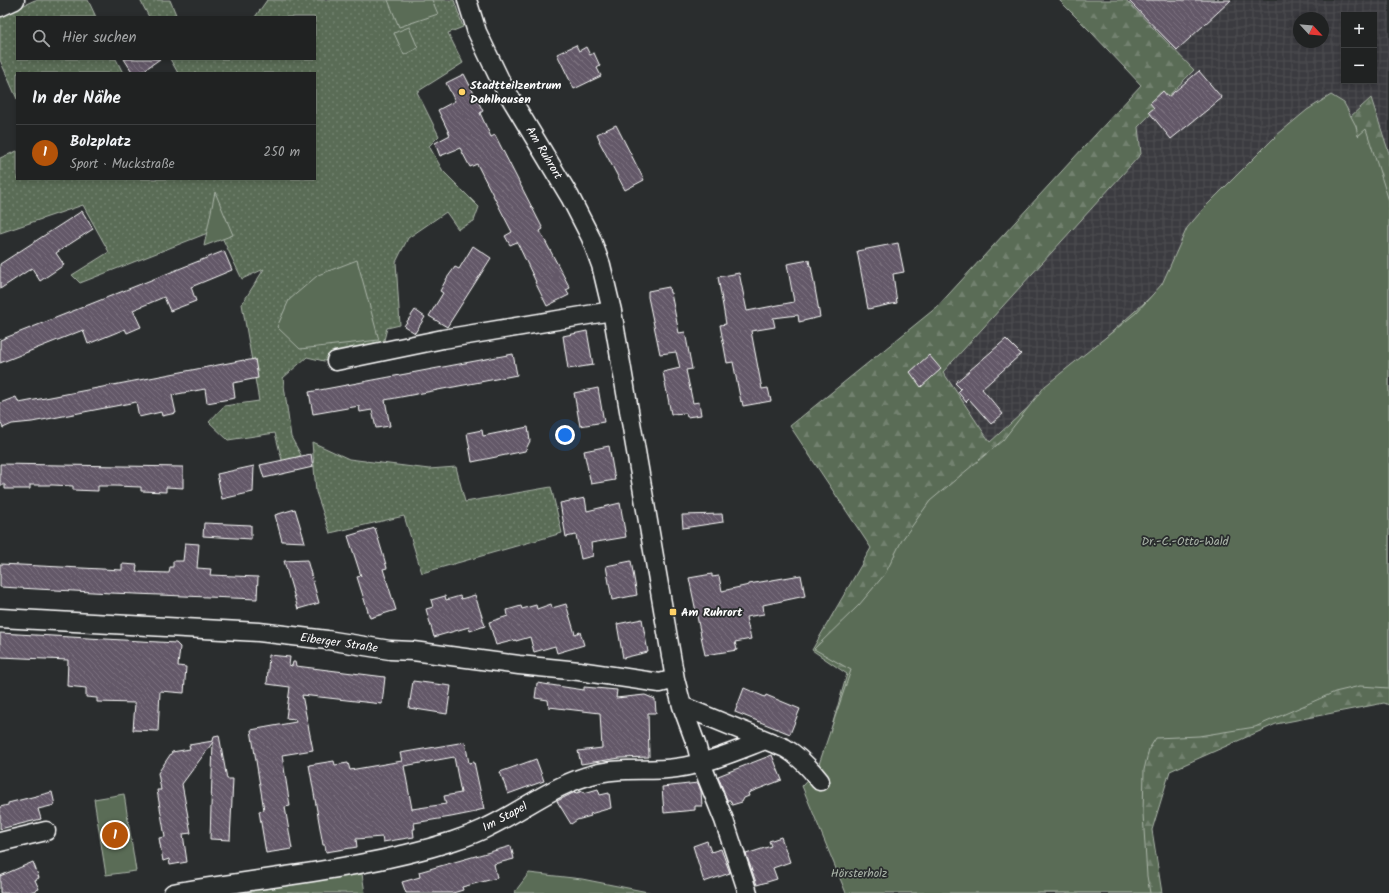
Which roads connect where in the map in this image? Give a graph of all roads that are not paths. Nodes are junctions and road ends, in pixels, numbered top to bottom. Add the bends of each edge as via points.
1 (15, 0) edge
2 (467, 0) edge
3 (0, 7) edge
4 (612, 310) junction
5 (336, 361) dead end
6 (0, 618) edge
7 (675, 679) junction
8 (682, 706) junction
9 (764, 740) junction
10 (701, 763) junction
11 (820, 781) dead end
12 (46, 832) dead end
13 (0, 842) edge
14 (172, 893) edge
15 (748, 893) edge

1 - 3 street
2 - 4 street, Am Ruhrort via 477,32 501,82 570,196 591,238 601,265
4 - 5 street via 443,339
4 - 7 street, Am Ruhrort
6 - 7 street, Eiberger Straße via 258,632 660,683
7 - 8 street, Am Ruhrort
8 - 9 street
8 - 10 street, Am Ruhrort
9 - 10 street, Im Stapel
9 - 11 street via 794,754
10 - 14 street, Im Stapel via 675,768 614,771 590,775 560,787 490,827 412,853 312,872
10 - 15 street, Am Ruhrort via 724,820
12 - 13 street

